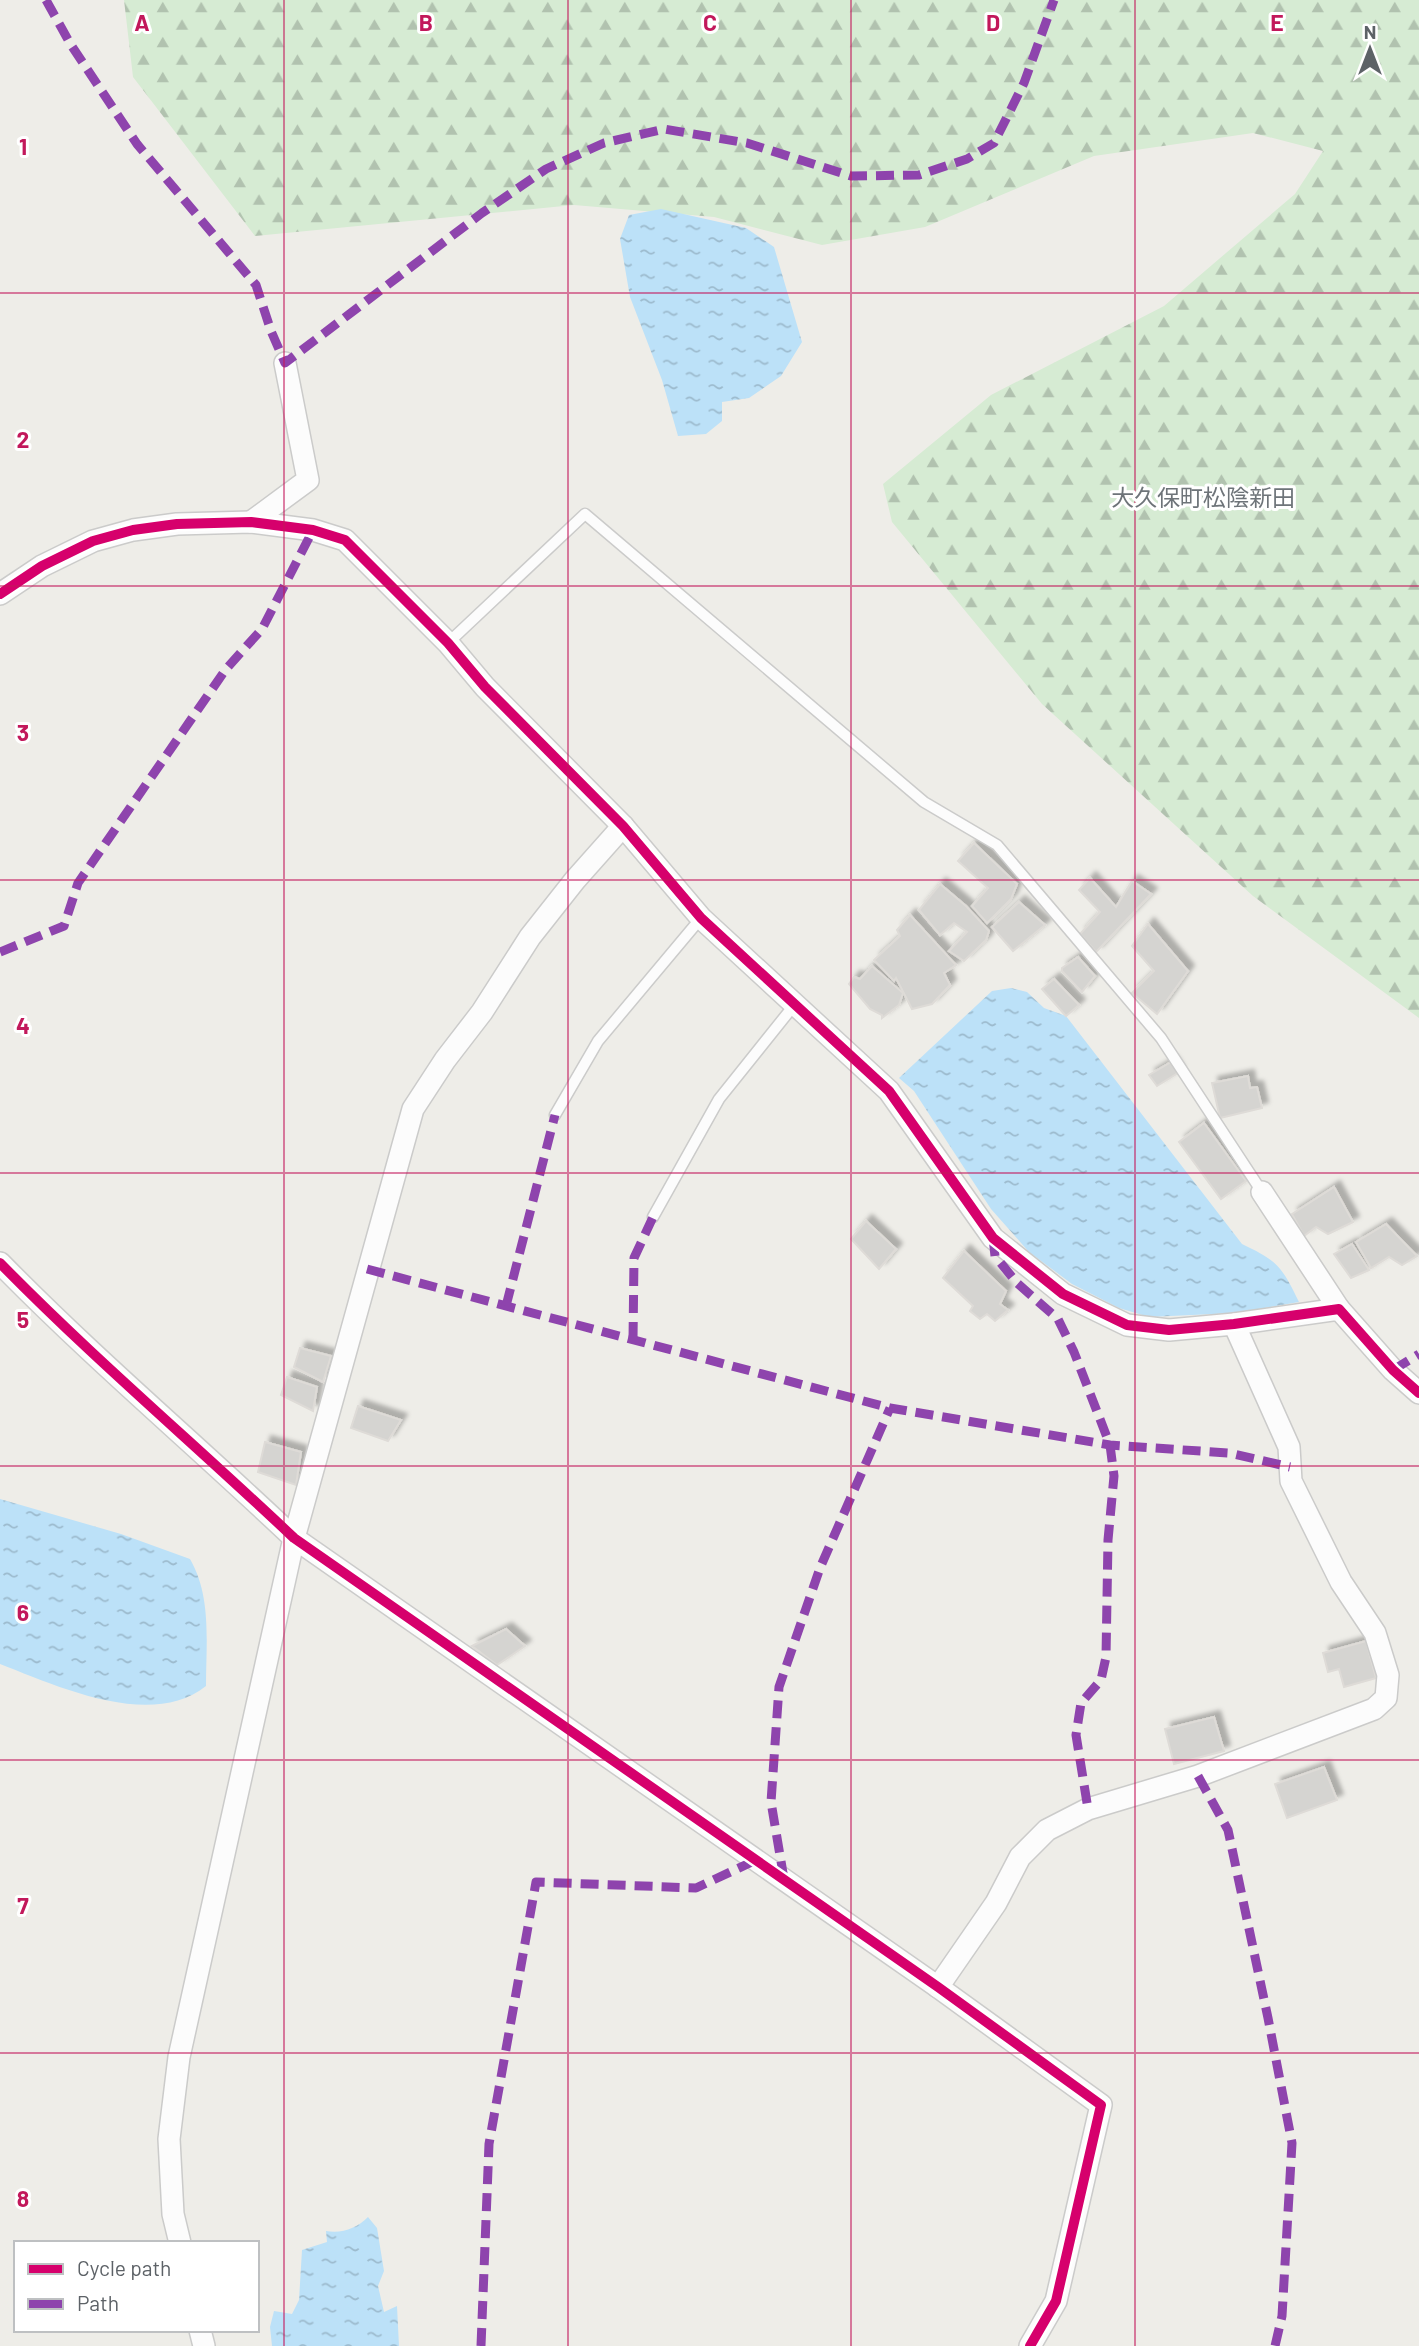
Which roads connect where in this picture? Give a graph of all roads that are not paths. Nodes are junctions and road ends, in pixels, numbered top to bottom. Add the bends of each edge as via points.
1 (285, 363) dead end
2 (251, 522) junction
3 (0, 594) edge
4 (449, 643) junction
5 (623, 826) junction
6 (701, 918) junction
7 (795, 1004) junction
8 (555, 1115) dead end
9 (1262, 1192) joint
10 (653, 1217) dead end
11 (0, 1262) edge
12 (1339, 1309) junction
13 (1234, 1324) junction
14 (1419, 1393) edge
15 (294, 1538) junction
16 (938, 1987) junction
17 (180, 2241) edge
18 (1030, 2346) edge

1 - 2 street via 308,480
2 - 3 street via 177,524 93,541 42,566
2 - 4 street via 313,530 345,540
4 - 5 street via 485,687
4 - 9 lane via 585,514 924,803 997,845 1161,1038
5 - 6 street
5 - 15 street via 530,937 413,1109
6 - 7 street
6 - 8 lane via 598,1041
7 - 10 lane via 719,1100
7 - 13 street via 888,1091 993,1238 1063,1294 1127,1325 1169,1329
9 - 12 street
11 - 15 street via 91,1353
12 - 13 street
12 - 14 street
13 - 16 street via 1289,1447 1291,1481 1341,1582 1375,1633 1388,1675 1386,1699 1374,1709 1198,1776 1088,1809 1047,1830 1020,1857 996,1903
15 - 16 street
15 - 17 street via 179,2057 169,2139 173,2214
16 - 18 street via 1101,2105 1056,2301

